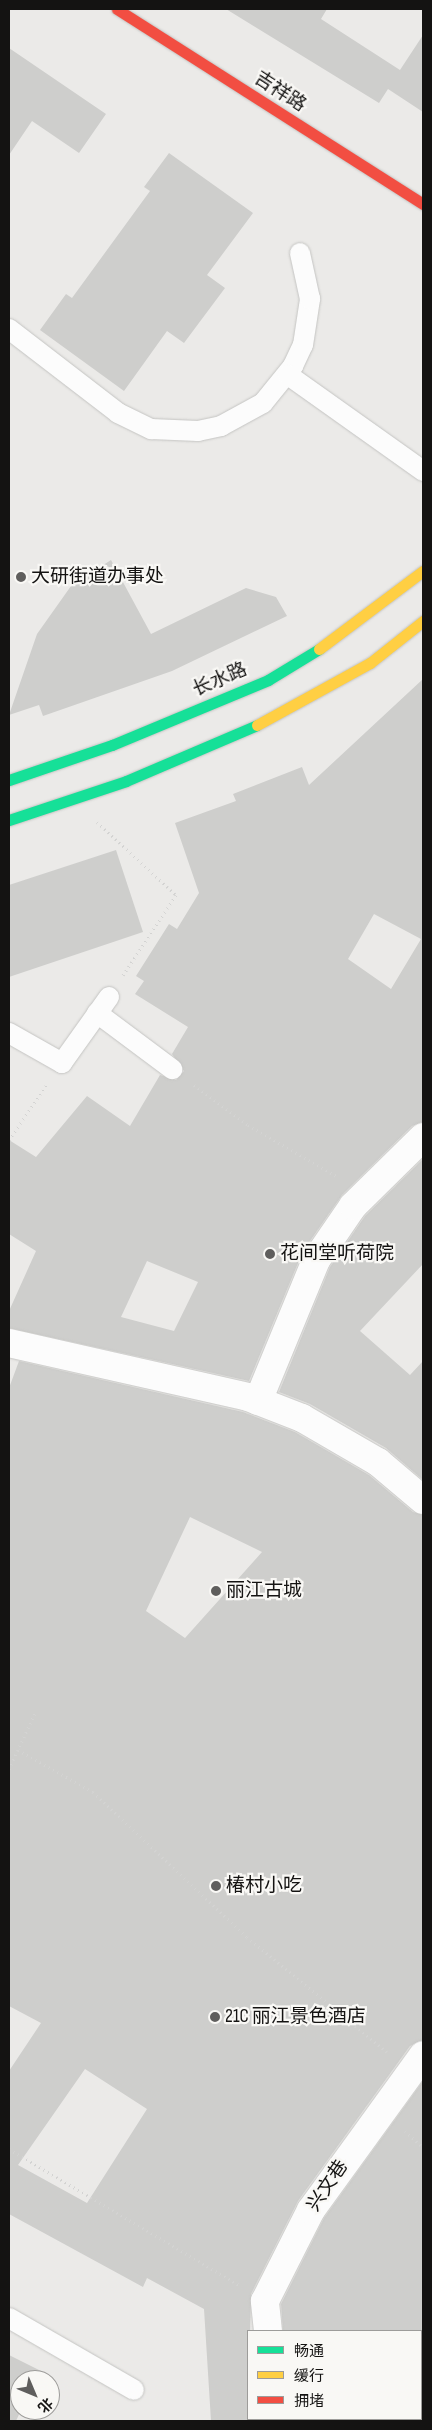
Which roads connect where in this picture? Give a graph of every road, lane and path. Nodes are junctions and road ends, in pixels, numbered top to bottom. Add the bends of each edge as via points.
1 (117, 9) edge
2 (423, 204) edge
3 (300, 253) dead end
4 (9, 329) edge
5 (288, 376) junction
6 (423, 471) edge
7 (423, 571) edge
8 (423, 621) edge
9 (9, 780) edge
10 (76, 797) junction
11 (9, 820) edge
12 (109, 997) joint
13 (97, 1013) junction
14 (9, 1033) edge
15 (62, 1063) junction
16 (172, 1069) joint
17 (423, 1136) edge
18 (9, 1140) edge
19 (365, 1195) junction
20 (9, 1343) edge
21 (258, 1401) junction
22 (423, 1500) edge
23 (35, 1713) dead end
24 (18, 1750) junction
25 (9, 1769) edge
26 (416, 2062) edge
27 (9, 2149) edge
28 (266, 2301) junction
29 (9, 2318) edge
30 (268, 2330) edge
31 (134, 2390) dead end

1 - 2 main road, 吉祥路
3 - 5 lane via 307,275 308,322
4 - 5 lane via 118,413 151,429 198,432 221,426 263,403
5 - 6 lane
7 - 9 main road, 长水路 via 348,631 268,680 112,745
8 - 10 main road via 370,663 284,713
10 - 11 main road
10 - 12 path via 108,836 176,895
12 - 13 lane
13 - 15 lane
13 - 16 lane
14 - 15 lane
15 - 18 path
16 - 19 path via 248,1124 289,1145
17 - 19 street
19 - 21 street via 316,1260
20 - 21 street
21 - 22 street via 302,1418 378,1462
23 - 24 path
24 - 25 path
24 - 26 path via 93,1792 247,1937
26 - 28 street, 兴文巷 via 310,2210
27 - 28 path
28 - 30 street, 兴文巷
29 - 31 lane

